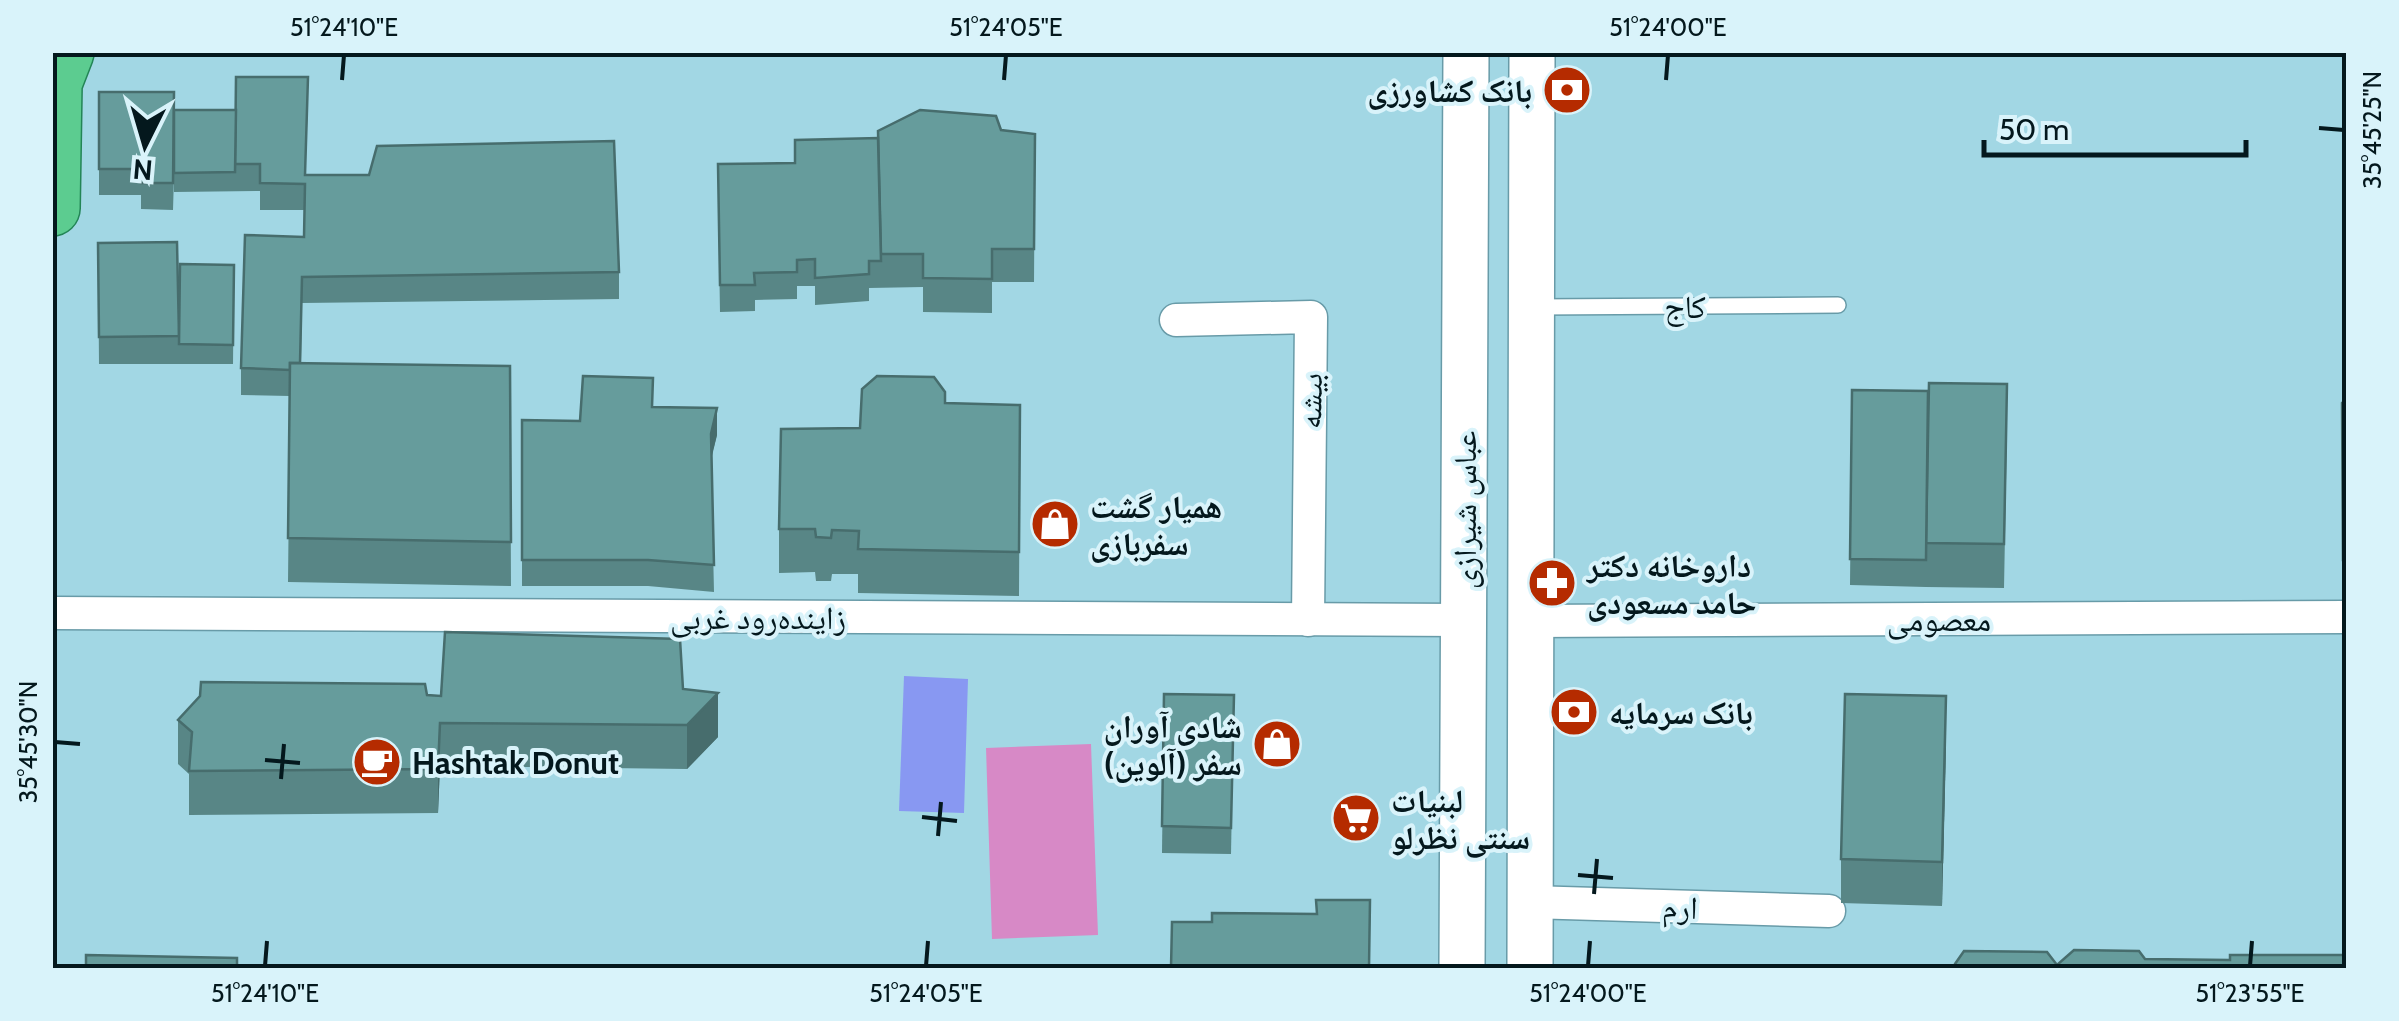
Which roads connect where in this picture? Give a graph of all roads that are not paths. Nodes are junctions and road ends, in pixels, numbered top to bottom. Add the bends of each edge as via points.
1 (66, 52) edge
2 (1466, 52) edge
3 (1532, 52) edge
4 (52, 208) edge
5 (1838, 305) dead end
6 (1532, 306) junction
7 (1176, 320) dead end
8 (52, 613) edge
9 (2346, 617) edge
10 (1308, 620) junction
11 (1463, 620) junction
12 (1531, 621) junction
13 (1530, 902) junction
14 (1829, 911) dead end
15 (1462, 968) edge
16 (1530, 968) edge

1 - 4 highway via 54,82
2 - 11 main road, عباس شیرازی
3 - 6 main road, عباس شیرازی
5 - 6 lane, کاج
6 - 12 main road, عباس شیرازی
7 - 10 street, بیشه via 1311,316
8 - 10 street, زاینده‌رود غربی
9 - 12 street, معصومی
10 - 11 street, زاینده‌رود غربی
11 - 15 main road, عباس شیرازی
12 - 13 main road, عباس شیرازی
13 - 14 street, ارم
13 - 16 main road, عباس شیرازی

